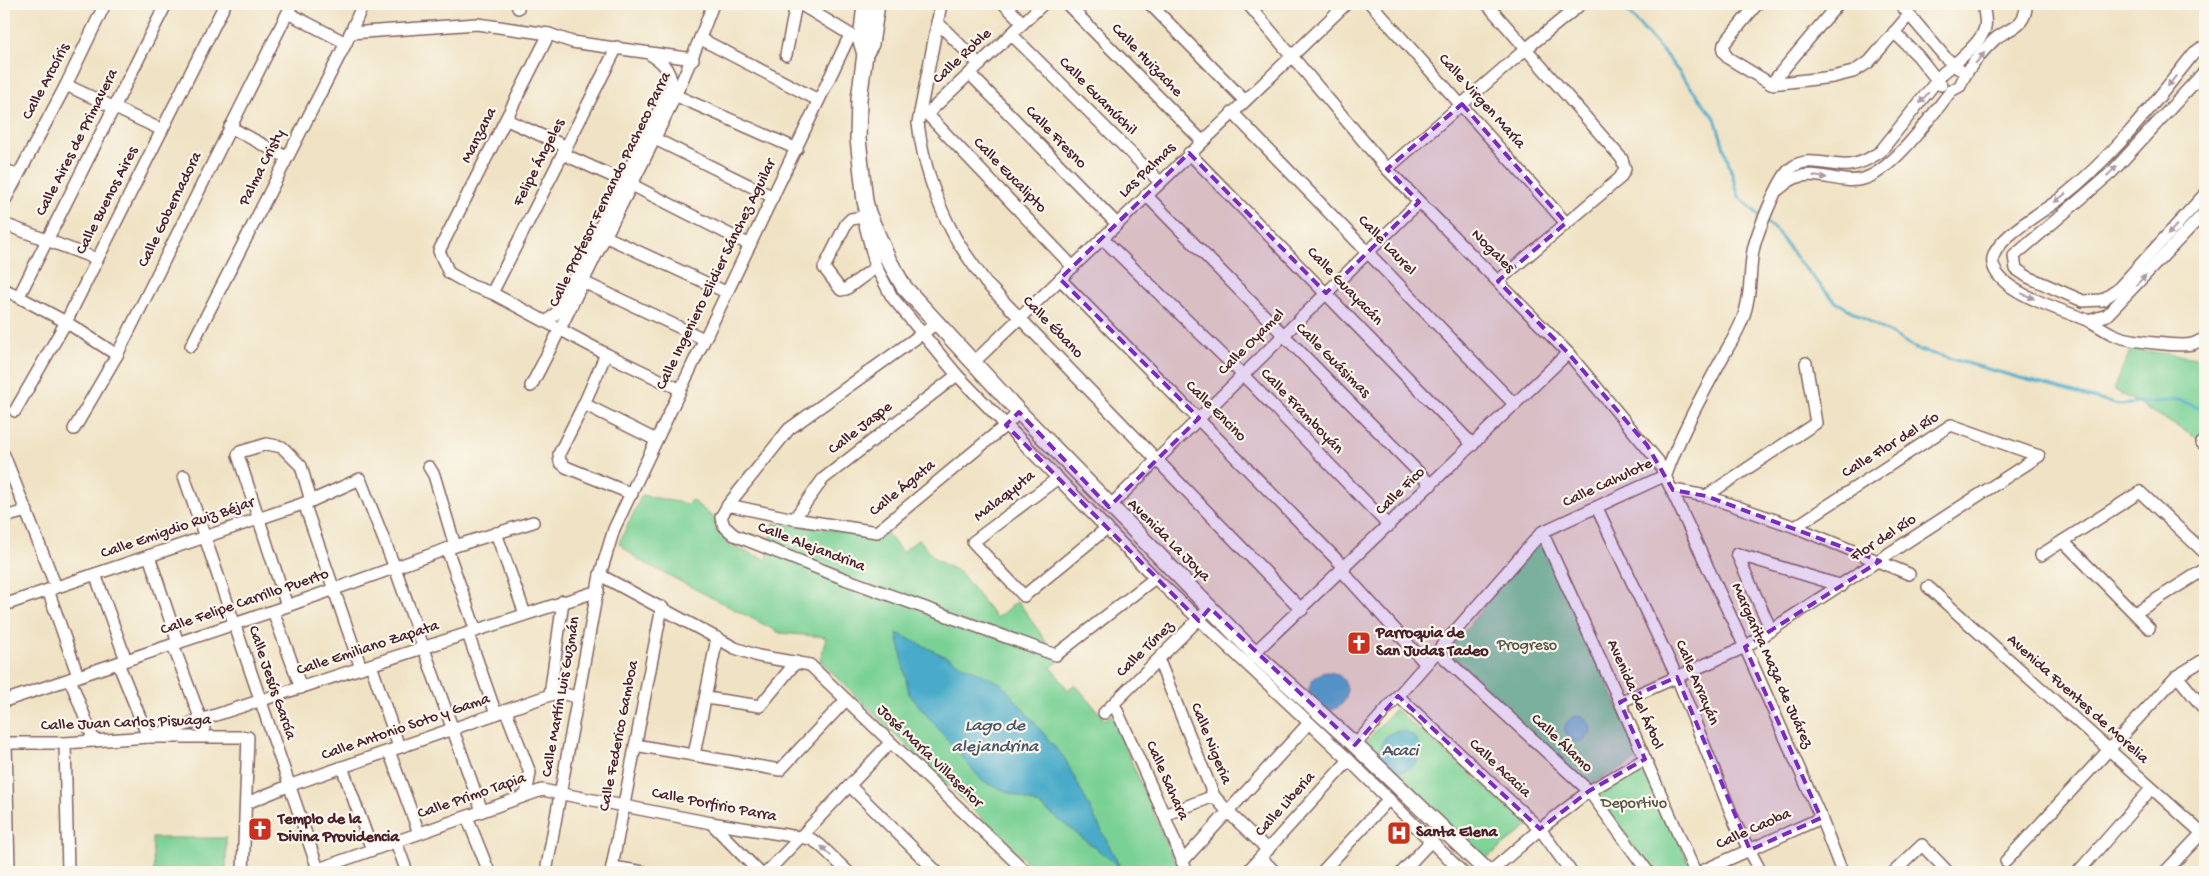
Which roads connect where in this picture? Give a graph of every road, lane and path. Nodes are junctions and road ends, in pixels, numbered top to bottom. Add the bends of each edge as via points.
1 (105, 4) edge
2 (166, 4) edge
3 (225, 4) edge
4 (363, 4) edge
5 (713, 4) edge
6 (796, 4) edge
7 (800, 4) edge
8 (865, 4) edge
9 (877, 4) edge
10 (941, 4) edge
11 (1004, 4) edge
12 (1043, 4) edge
13 (1067, 4) edge
14 (1150, 4) edge
15 (1248, 4) edge
16 (1346, 4) edge
17 (1371, 4) edge
18 (1488, 4) edge
19 (1580, 4) edge
20 (1757, 4) edge
21 (1838, 4) edge
22 (1900, 4) edge
23 (1984, 4) edge
24 (2026, 4) edge
25 (290, 8) edge
26 (1909, 15) junction
27 (937, 22) junction
28 (1023, 23) junction
29 (1894, 32) junction
30 (549, 34) junction
31 (1011, 34) junction
32 (348, 38) junction
33 (700, 39) junction
34 (862, 43) junction
35 (1933, 43) junction
36 (617, 47) junction
37 (1527, 48) junction
38 (2205, 49) edge
39 (645, 51) junction
40 (786, 55) dead end
41 (1290, 56) junction
42 (1918, 56) junction
43 (693, 59) junction
44 (980, 65) junction
45 (1954, 65) junction
46 (2205, 72) edge
47 (970, 74) junction
48 (1964, 76) junction
49 (1938, 82) junction
50 (1771, 84) junction
51 (66, 85) junction
52 (1951, 91) junction
53 (673, 94) junction
54 (818, 100) junction
55 (1244, 100) junction
56 (1462, 104) junction
57 (114, 108) junction
58 (1232, 112) junction
59 (924, 113) junction
60 (507, 120) junction
61 (230, 127) junction
62 (162, 130) junction
63 (651, 137) junction
64 (1202, 141) junction
65 (796, 149) junction
66 (565, 150) junction
67 (1190, 153) junction
68 (286, 157) junction
69 (4, 169) edge
70 (1387, 169) junction
71 (16, 175) junction
72 (1160, 182) junction
73 (628, 183) junction
74 (2205, 194) edge
75 (1146, 195) junction
76 (1774, 196) junction
77 (773, 198) junction
78 (865, 201) junction
79 (4, 202) edge
80 (1419, 202) junction
81 (2205, 212) edge
82 (863, 217) junction
83 (1566, 223) junction
84 (4, 224) edge
85 (1117, 224) junction
86 (602, 235) junction
87 (1102, 238) junction
88 (49, 239) junction
89 (750, 245) junction
90 (1369, 251) junction
91 (1994, 255) junction
92 (2014, 256) junction
93 (97, 259) junction
94 (876, 267) junction
95 (1073, 267) junction
96 (2016, 269) junction
97 (1999, 274) junction
98 (1060, 279) junction
99 (579, 280) junction
100 (1498, 281) junction
101 (4, 289) edge
102 (726, 292) junction
103 (1326, 292) junction
104 (492, 293) junction
105 (19, 296) junction
106 (2096, 301) junction
107 (2107, 315) junction
108 (1020, 318) junction
109 (2089, 321) junction
110 (66, 322) junction
111 (547, 322) junction
112 (937, 323) junction
113 (561, 330) junction
114 (922, 334) junction
115 (1283, 335) junction
116 (2117, 336) junction
117 (2205, 338) edge
118 (704, 339) junction
119 (191, 346) dead end
120 (1568, 353) junction
121 (606, 354) junction
122 (117, 355) junction
123 (973, 363) junction
124 (1806, 363) dead end
125 (957, 375) junction
126 (1243, 375) junction
127 (530, 386) dead end
128 (679, 389) junction
129 (584, 404) junction
130 (1516, 405) junction
131 (16, 411) dead end
132 (1018, 412) junction
133 (1199, 418) junction
134 (1006, 425) junction
135 (74, 429) dead end
136 (656, 440) junction
137 (1473, 445) junction
138 (4, 455) edge
139 (2039, 456) joint
140 (1157, 459) junction
141 (429, 467) dead end
142 (1666, 475) junction
143 (184, 476) dead end
144 (1058, 478) junction
145 (1431, 485) junction
146 (1673, 490) junction
147 (632, 494) junction
148 (1706, 496) junction
149 (308, 502) junction
150 (728, 505) junction
151 (1109, 507) junction
152 (1597, 508) junction
153 (26, 511) junction
154 (4, 517) edge
155 (258, 519) junction
156 (794, 519) junction
157 (533, 522) dead end
158 (1390, 526) junction
159 (1794, 527) junction
160 (1107, 528) junction
161 (614, 529) joint
162 (1542, 532) junction
163 (496, 533) junction
164 (204, 537) junction
165 (2063, 542) junction
166 (451, 547) junction
167 (2205, 553) edge
168 (2041, 555) dead end
169 (149, 556) junction
170 (1880, 561) junction
171 (395, 568) junction
172 (2205, 569) edge
173 (1343, 570) junction
174 (95, 574) junction
175 (1908, 574) dead end
176 (600, 575) junction
177 (1156, 578) junction
178 (1842, 586) junction
179 (1928, 587) dead end
180 (52, 588) junction
181 (334, 589) junction
182 (598, 591) junction
183 (563, 601) junction
184 (4, 605) edge
185 (287, 606) junction
186 (662, 607) junction
187 (1210, 608) junction
188 (1302, 610) junction
189 (273, 611) junction
190 (2135, 613) junction
191 (524, 614) junction
192 (1199, 621) junction
193 (234, 624) junction
194 (2149, 628) dead end
195 (1771, 630) junction
196 (472, 632) junction
197 (717, 638) junction
198 (176, 644) junction
199 (422, 648) junction
200 (1745, 648) junction
201 (1438, 652) junction
202 (1254, 653) junction
203 (2205, 659) edge
204 (1159, 660) junction
205 (122, 662) junction
206 (796, 662) junction
207 (1426, 664) junction
208 (366, 666) junction
209 (2177, 676) junction
210 (74, 677) junction
211 (1677, 677) junction
212 (301, 688) junction
213 (550, 695) junction
214 (1398, 696) junction
215 (578, 697) junction
216 (706, 698) junction
217 (846, 700) junction
218 (4, 701) edge
219 (260, 702) junction
220 (1620, 702) junction
221 (1114, 704) junction
222 (2205, 710) edge
223 (501, 713) junction
224 (1104, 714) dead end
225 (201, 721) junction
226 (1308, 724) junction
227 (451, 729) junction
228 (148, 737) junction
229 (207, 737) junction
230 (94, 742) junction
231 (5, 743) edge
232 (65, 743) junction
233 (890, 743) junction
234 (635, 745) junction
235 (1355, 745) junction
236 (394, 749) junction
237 (2108, 749) junction
238 (694, 755) junction
239 (1644, 759) junction
240 (1349, 760) junction
241 (342, 767) junction
242 (288, 786) junction
243 (851, 787) junction
244 (2152, 788) junction
245 (1589, 791) junction
246 (562, 793) junction
247 (526, 795) junction
248 (1214, 796) junction
249 (1388, 799) junction
250 (6, 802) edge
251 (247, 803) junction
252 (623, 805) junction
253 (482, 811) junction
254 (1229, 813) junction
255 (1164, 816) junction
256 (467, 817) junction
257 (1821, 818) junction
258 (711, 823) junction
259 (1540, 829) junction
260 (419, 833) junction
261 (2204, 835) edge
262 (800, 838) junction
263 (1430, 841) junction
264 (396, 842) junction
265 (372, 850) junction
266 (1750, 850) junction
267 (1264, 854) junction
268 (2006, 860) dead end
269 (7, 866) edge
270 (1184, 867) edge
271 (612, 870) edge
272 (1483, 870) edge
273 (315, 871) edge
274 (68, 872) edge
275 (243, 872) edge
276 (407, 872) edge
277 (489, 872) edge
278 (546, 872) edge
279 (644, 872) edge
280 (759, 872) edge
281 (767, 872) edge
282 (848, 872) edge
283 (937, 872) edge
284 (1026, 872) edge
285 (1248, 872) edge
286 (1275, 872) edge
287 (1322, 872) edge
288 (1402, 872) edge
289 (1462, 872) edge
290 (1571, 872) edge
291 (1648, 872) edge
292 (1695, 872) edge
293 (1700, 872) edge
294 (1761, 872) edge
295 (1842, 872) edge
296 (1894, 872) edge
297 (1948, 872) edge
298 (2078, 872) edge
299 (2166, 872) edge

1 - 51 street, Calle Arcoíris
2 - 57 street, Calle Aires de Primavera
3 - 62 street, Calle Buenos Aires
4 - 32 street, Palma Cristy
5 - 33 street, Calle Profesor Fernando Pacheco Parra
6 - 40 street
7 - 34 street
8 - 34 main road, Avenida La Joya
9 - 34 main road, Avenida La Joya
10 - 27 street, Calle Ébano
11 - 28 street
12 - 28 street, Calle Roble
13 - 64 street, Calle Huizache
14 - 55 street
15 - 41 street, Nogales
16 - 41 street, Las Palmas
17 - 56 street, Calle Virgen María
18 - 37 street
19 - 37 street
20 - 50 street via 1724,44 1723,51 1728,58
21 - 50 street
22 - 26 street
23 - 45 street via 1986,26
48 -> 24 street via 1995,40 2022,21
25 - 32 street
25 - 61 street, Calle Gobernadora
26 - 29 street
26 - 35 street
27 - 44 street
27 - 59 street, Calle Ébano
28 - 31 street, Calle Roble
29 - 42 street
29 - 50 street via 1869,62 1853,72
30 - 32 street via 477,24
30 - 36 street via 572,42
30 - 60 street, Manzana
31 - 44 street, Calle Roble
31 - 72 street, Calle Guamúchil
32 - 68 street, Palma Cristy
33 - 43 street, Calle Profesor Fernando Pacheco Parra
33 - 54 street
34 - 54 street, Calle Ingeniero Elidier Sánchez Aguilar
34 - 78 main road, Avenida La Joya via 858,140
35 - 42 street
35 - 45 street
36 - 39 street
36 - 66 street, Felipe Ángeles
37 - 56 street
37 - 83 street via 1622,159 1625,168 1620,178
38 -> 91 street via 2194,53 2103,162 2001,242
39 - 43 street
39 - 53 street via 663,62 670,74
41 - 55 street, Las Palmas
41 - 70 street, Nogales
42 - 49 street
43 - 53 street, Calle Profesor Fernando Pacheco Parra
44 - 47 street, Calle Roble
45 - 48 street
45 - 49 street via 1943,72
92 -> 46 street via 2112,172
47 - 59 street, Calle Roble
47 - 85 street, Calle Fresno
48 - 52 street via 1960,86
49 - 52 street
49 -> 76 street, Calle Cahulote via 1880,152 1848,165 1803,163 1791,168
51 - 57 street
51 - 71 street, Calle Arcoíris
76 -> 52 street via 1793,178 1804,175 1846,181 1863,179 1878,172 1898,156
53 - 63 street, Calle Profesor Fernando Pacheco Parra
53 - 65 street
54 - 65 street, Calle Ingeniero Elidier Sánchez Aguilar
55 - 58 street, Las Palmas
56 - 70 street
56 - 83 street, Calle Virgen María
57 - 62 street
57 - 88 street, Calle Aires de Primavera
58 - 64 street, Las Palmas
58 - 90 street, Calle Laurel
59 - 95 street, Calle Eucalipto
59 - 108 street, Calle Ébano via 918,123 920,140 936,197 956,239 986,282
60 - 66 street
60 - 104 street, Manzana via 439,251 449,273
61 - 68 street
61 - 122 street, Calle Gobernadora
62 - 93 street, Calle Buenos Aires
63 - 73 street, Calle Profesor Fernando Pacheco Parra
63 - 77 street
64 - 67 street, Las Palmas
65 - 77 street, Calle Ingeniero Elidier Sánchez Aguilar
66 - 73 street
66 - 104 street, Felipe Ángeles
67 - 72 street, Las Palmas
67 - 103 street, Calle Guayacán
68 - 119 street, Palma Cristy
69 - 71 street
70 - 80 street, Nogales
71 - 79 street, Calle Arcoíris
72 - 75 street, Las Palmas
73 - 86 street, Calle Profesor Fernando Pacheco Parra
73 - 89 street
74 -> 106 street via 2117,290
75 - 85 street, Las Palmas
75 - 115 street, Calle Guásimas
76 - 142 street, Calle Cahulote via 1755,245 1750,295 1744,318 1678,441
77 - 89 street, Calle Ingeniero Elidier Sánchez Aguilar
78 - 82 street, Avenida La Joya
78 - 112 main road, Avenida La Joya via 888,259 904,287
80 - 90 street, Calle Oyamel
80 - 100 street, Nogales
107 -> 81 street
82 - 94 street, Avenida La Joya
82 - 94 street via 850,219 846,224 824,268 841,290
83 - 100 street
84 - 88 street
85 - 87 street, Las Palmas
86 - 99 street, Calle Profesor Fernando Pacheco Parra
86 - 102 street
87 - 95 street, Las Palmas
87 - 126 street, Calle Framboyán
88 - 93 street
88 - 105 street, Calle Aires de Primavera
89 - 102 street, Calle Ingeniero Elidier Sánchez Aguilar
90 - 103 street, Calle Oyamel
90 - 130 street, Calle Laurel
91 - 92 street via 2003,252
91 - 97 street via 1993,265
92 - 96 street
93 - 110 street, Calle Buenos Aires
94 - 114 street, Avenida La Joya via 892,297
95 - 98 street, Las Palmas
96 - 97 street
96 - 106 street via 2083,301
97 -> 109 street via 2009,287
98 - 108 street, Las Palmas
98 - 133 street, Calle Encino
99 - 111 street
99 - 113 street, Calle Profesor Fernando Pacheco Parra
99 - 118 street
100 - 120 street, Nogales
101 - 105 street
102 - 118 street, Calle Ingeniero Elidier Sánchez Aguilar
103 - 115 street, Calle Oyamel
103 - 137 street, Calle Guayacán
104 - 111 street
105 - 110 street
106 - 107 street via 2107,305
106 - 109 street via 2087,308
107 - 109 street
107 - 116 street
108 - 123 street, Las Palmas
108 - 140 street, Calle Ébano
109 - 116 street
110 - 122 street
110 - 131 street, Calle Buenos Aires
111 - 113 street
112 - 114 street
112 - 123 main road, Avenida La Joya
113 - 121 street
113 - 127 street, Calle Profesor Fernando Pacheco Parra
114 - 125 street, Avenida La Joya
114 - 150 street via 789,429
115 - 126 street, Calle Oyamel
115 - 145 street, Calle Guásimas
116 - 117 street via 2191,345
118 - 128 street, Calle Ingeniero Elidier Sánchez Aguilar
120 - 130 street, Calle Fico
120 - 142 street, Nogales via 1647,445
121 - 128 street
121 - 129 street
122 - 135 street, Calle Gobernadora
123 - 132 main road, Avenida La Joya
124 - 148 street via 1816,423
125 - 134 street, Avenida La Joya
125 - 156 street, Calle Jaspe via 822,479
126 - 133 street, Calle Oyamel
126 - 158 street, Calle Framboyán
128 - 136 street, Calle Ingeniero Elidier Sánchez Aguilar
129 - 136 street
129 - 147 street via 559,454 560,462
130 - 137 street, Calle Fico
132 - 134 street, Calle Ágata
132 - 151 main road, Avenida La Joya
133 - 140 street, Calle Oyamel
133 - 173 street, Calle Encino
134 - 144 street, Avenida La Joya
134 - 156 street, Calle Ágata via 877,532
136 - 147 street, Calle Ingeniero Elidier Sánchez Aguilar
137 - 145 street, Calle Fico
138 - 153 street
139 - 159 street, Calle Flor del Río via 1951,426
139 - 170 street, Flor del Río
140 - 151 street, Calle Oyamel
140 - 188 street, Calle Ébano
141 - 166 street via 434,475
142 - 146 street, Margarita Maza de Juárez
142 - 152 street, Calle Cahulote
143 - 164 street, Calle Jesús García
144 - 160 street, Avenida La Joya
144 - 160 street, Malaqyuta via 973,542 1024,596
145 - 158 street, Calle Fico
146 - 148 street
146 - 200 street, Margarita Maza de Juárez
147 - 161 street, Calle Ingeniero Elidier Sánchez Aguilar
148 - 159 street
149 - 155 street, Calle Emigdio Ruiz Béjar
149 - 155 street via 301,466 282,446 267,444 240,452 238,457
149 - 171 street, Calle Emigdio Ruiz Béjar via 360,480
149 - 181 street
150 - 156 street, Calle Ágata
150 - 177 street, Calle Alejandrina via 722,517 724,526 734,535 1056,655
151 - 187 main road, Avenida La Joya
152 - 162 street, Calle Cahulote
152 - 211 street, Calle Arrayán
153 - 154 street
153 - 180 street
155 - 164 street, Calle Emigdio Ruiz Béjar
155 - 185 street
157 - 163 street, Calle Felipe Carrillo Puerto
158 - 173 street, Calle Fico
159 - 170 street
160 - 177 street, Avenida La Joya
161 - 176 street, Calle Martín Luis Guzmán
162 - 201 street, Calle Cahulote
162 - 220 street, Avenida del Árbol
163 - 166 street, Calle Felipe Carrillo Puerto
163 - 191 street
164 - 169 street, Calle Emigdio Ruiz Béjar
164 - 193 street, Calle Jesús García
165 - 167 street via 2140,492
165 - 168 street
165 - 190 street
166 - 171 street, Calle Felipe Carrillo Puerto
166 - 196 street
169 - 174 street, Calle Emigdio Ruiz Béjar
169 - 198 street
170 - 175 street
170 - 178 street, Flor del Río
171 - 181 street, Calle Felipe Carrillo Puerto
171 - 199 street
172 - 190 street
173 - 188 street, Calle Fico
173 - 207 street, Calle Encino
174 - 180 street, Calle Emigdio Ruiz Béjar
174 - 205 street
176 - 182 street, Calle Martín Luis Guzmán
176 - 186 street
177 - 192 street, Avenida La Joya
178 - 195 street, Flor del Río
178 - 195 street via 1737,554
179 - 237 street, Avenida Fuentes de Morelia
180 - 184 street, Calle Emigdio Ruiz Béjar
180 - 210 street
181 - 185 street, Calle Felipe Carrillo Puerto
181 - 208 street
182 - 183 street, Calle Emiliano Zapata
182 - 215 street, Calle Martín Luis Guzmán
183 - 191 street, Calle Emiliano Zapata
183 - 213 street
185 - 189 street, Calle Felipe Carrillo Puerto
186 - 197 street
186 - 234 street, Calle Federico Gamboa
187 - 192 street, Calle Túnez
187 - 202 main road, Avenida La Joya
188 - 202 street, Calle Fico
189 - 193 street, Calle Felipe Carrillo Puerto
189 - 212 street
190 - 194 street
191 - 196 street, Calle Emiliano Zapata
192 - 204 street, Calle Túnez
192 - 226 street, Avenida La Joya
193 - 198 street, Calle Felipe Carrillo Puerto
193 - 219 street, Calle Jesús García
195 - 200 street, Flor del Río
196 - 199 street, Calle Emiliano Zapata
196 - 223 street
197 - 206 street via 758,656
197 - 216 street
198 - 205 street, Calle Felipe Carrillo Puerto
198 - 225 street
199 - 208 street, Calle Emiliano Zapata
199 - 227 street
200 - 211 street, Flor del Río
200 - 257 street, Margarita Maza de Juárez
201 - 207 street, Calle Cahulote
201 - 245 street, Calle Álamo
202 - 235 main road, Avenida La Joya
203 - 209 street
204 - 221 street, Calle Túnez
204 - 248 street, Calle Nigeria
205 - 210 street, Calle Felipe Carrillo Puerto
205 - 228 street
206 - 216 street via 760,706
206 - 217 street, José María Villaseñor via 810,665
207 - 214 street, Calle Cahulote
208 - 212 street, Calle Emiliano Zapata
208 - 236 street
209 - 222 street
209 - 237 street
210 - 218 street, Calle Felipe Carrillo Puerto
210 - 230 street
211 - 220 street, Flor del Río
211 - 266 street, Calle Arrayán via 1736,825
212 - 219 street, Calle Emiliano Zapata
213 - 215 street, Calle Antonio Soto y Gama via 559,693
213 - 223 street, Calle Antonio Soto y Gama
214 - 235 street, Calle Cahulote
214 - 259 street, Calle Acacia
215 - 246 street, Calle Martín Luis Guzmán
216 - 238 street
217 - 233 street, José María Villaseñor
217 - 238 street via 780,770
219 - 225 street, Calle Emiliano Zapata
219 - 242 street, Calle Jesús García
220 - 239 street, Avenida del Árbol
221 - 224 street, Calle Túnez
221 - 255 street, Calle Sahara
223 - 227 street, Calle Antonio Soto y Gama
223 - 247 street via 530,773
225 - 228 street, Calle Emiliano Zapata
225 - 229 street
226 - 240 street, Avenida La Joya
226 - 254 street
227 - 236 street, Calle Antonio Soto y Gama
227 - 253 street
228 - 229 street, Calle Juan Carlos Pisuaga
228 - 230 street, Calle Juan Carlos Pisuaga
229 - 251 street, Calle Juan Carlos Pisuaga via 248,737
230 - 232 street, Calle Juan Carlos Pisuaga
231 - 232 street, Calle Juan Carlos Pisuaga
231 - 250 street
232 - 274 street
233 - 243 street
233 - 284 street, José María Villaseñor
234 - 238 street
234 - 252 street, Calle Federico Gamboa
235 - 272 main road, Avenida La Joya
236 - 241 street, Calle Antonio Soto y Gama
236 - 260 street
237 - 244 street, Avenida Fuentes de Morelia
237 - 268 street
239 - 245 street
239 - 292 street, Avenida del Árbol
240 - 249 street, Avenida La Joya
240 - 267 street, Calle Liberia
241 - 242 street, Calle Antonio Soto y Gama
241 - 265 street
242 - 251 street, Calle Antonio Soto y Gama
242 - 273 street, Calle Jesús García
243 - 262 street
243 - 283 street
244 - 261 street, Avenida Fuentes de Morelia
244 - 298 street
245 - 259 street
245 - 291 street, Calle Álamo
246 - 247 street, Calle Primo Tapia via 542,790
246 - 252 street, Calle Porfirio Parra
246 - 278 street, Calle Martín Luis Guzmán
247 - 253 street, Calle Primo Tapia
248 - 254 street, Calle Nigeria
248 - 255 street
249 - 263 street, Avenida La Joya
249 - 287 street
250 - 269 street
251 - 275 street
252 - 258 street, Calle Porfirio Parra
252 - 271 street, Calle Federico Gamboa
253 - 256 street, Calle Primo Tapia
254 - 267 street, Calle Nigeria
254 - 270 street
255 - 270 street, Calle Sahara
256 - 260 street, Calle Primo Tapia
256 - 277 street
257 - 266 street, Calle Caoba
257 - 295 street, Margarita Maza de Juárez
258 - 262 street, Calle Porfirio Parra
258 - 280 street
259 - 272 street
259 - 290 street, Calle Acacia
260 - 264 street, Calle Primo Tapia
261 - 299 street
262 - 281 street
282 -> 262 street, Calle Porfirio Parra via 820,844
263 - 288 street
263 - 289 street, Avenida La Joya
264 - 265 street, Calle Primo Tapia
264 - 276 street
265 - 273 street, Calle Primo Tapia
266 - 293 street, Calle Caoba
266 - 294 street, Calle Arrayán
267 - 285 street, Calle Liberia
267 - 286 street, Calle Nigeria
271 - 279 street
296 - 297 street via 1922,845

